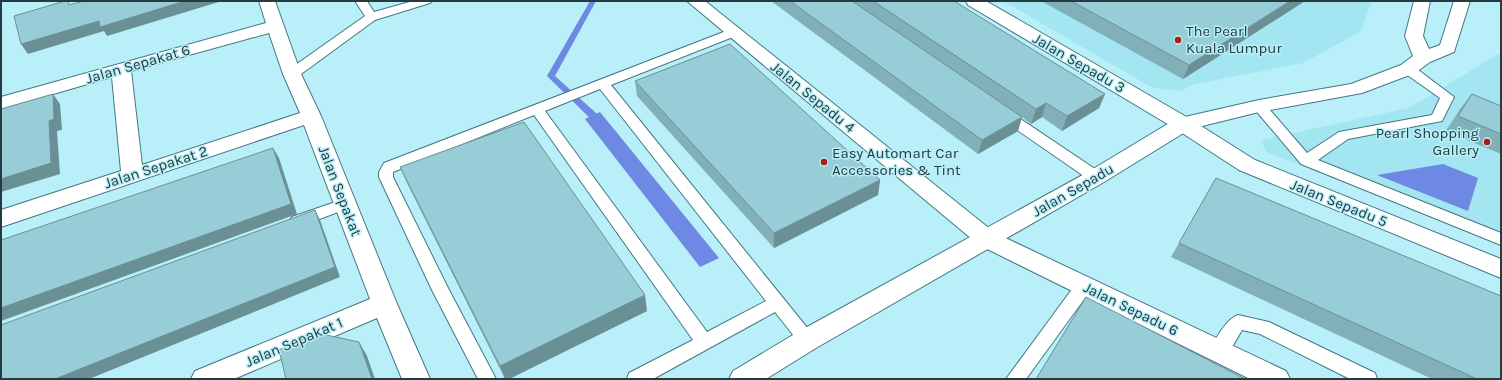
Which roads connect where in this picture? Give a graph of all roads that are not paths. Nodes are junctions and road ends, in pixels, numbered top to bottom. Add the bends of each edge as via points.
1 (267, 1) edge
2 (362, 1) edge
3 (426, 1) edge
4 (695, 1) edge
5 (974, 1) edge
6 (1422, 1) edge
7 (1462, 1) edge
8 (371, 17) junction
9 (275, 26) junction
10 (734, 32) junction
11 (1415, 64) junction
12 (120, 68) junction
13 (292, 74) junction
14 (603, 84) junction
15 (1, 103) edge
16 (991, 105) edge
17 (1259, 106) junction
18 (537, 109) junction
19 (311, 116) junction
20 (1183, 124) junction
21 (1306, 161) junction
22 (132, 175) junction
23 (1096, 177) junction
24 (344, 204) junction
25 (1, 219) edge
26 (284, 226) edge
27 (987, 239) junction
28 (1501, 239) edge
29 (1501, 269) edge
30 (1084, 286) junction
31 (777, 302) junction
32 (384, 304) junction
33 (807, 340) junction
34 (704, 342) junction
35 (1218, 351) junction
36 (205, 379) edge
37 (416, 379) edge
38 (487, 379) edge
39 (636, 379) edge
40 (743, 379) edge
41 (1016, 379) edge
42 (1276, 379) edge
43 (1368, 379) edge

1 - 9 street, Jalan Sepakat
2 - 8 lane
3 - 8 lane
4 - 10 street, Jalan Sepadu 4
5 - 20 street, Jalan Sepadu 3
6 - 11 street via 1414,36
7 - 11 street, Jalan Sepadu via 1448,48
8 - 13 lane
9 - 12 street, Jalan Sepakat 6
9 - 13 street, Jalan Sepakat
10 - 14 lane
10 - 27 street, Jalan Sepadu 4
11 - 17 street, Jalan Sepadu via 1355,89
11 - 21 lane via 1447,97 1437,118 1344,136
12 - 15 street, Jalan Sepakat 6
12 - 22 street
13 - 19 street, Jalan Sepakat
14 - 18 lane
14 - 31 lane
16 - 23 lane
17 - 20 street, Jalan Sepadu
17 - 21 lane
18 - 34 lane
18 - 38 lane via 395,164 386,172 386,177 440,290
19 - 22 street, Jalan Sepakat 2
19 - 24 street, Jalan Sepakat
20 - 23 street, Jalan Sepadu
20 - 29 street, Jalan Sepadu 5 via 1247,165
21 - 28 lane
22 - 25 street, Jalan Sepakat 2
23 - 27 street, Jalan Sepadu
24 - 26 lane
24 - 32 street, Jalan Sepakat
27 - 30 street, Jalan Sepadu 6
27 - 33 street, Jalan Sepadu
30 - 35 street, Jalan Sepadu 6
30 - 41 lane
31 - 33 lane
31 - 34 lane
32 - 36 street, Jalan Sepakat 1
32 - 37 street, Jalan Sepakat
33 - 40 street, Jalan Sepadu
34 - 39 lane
35 - 42 street, Jalan Sepadu 6
35 - 43 lane via 1238,322 1263,328

